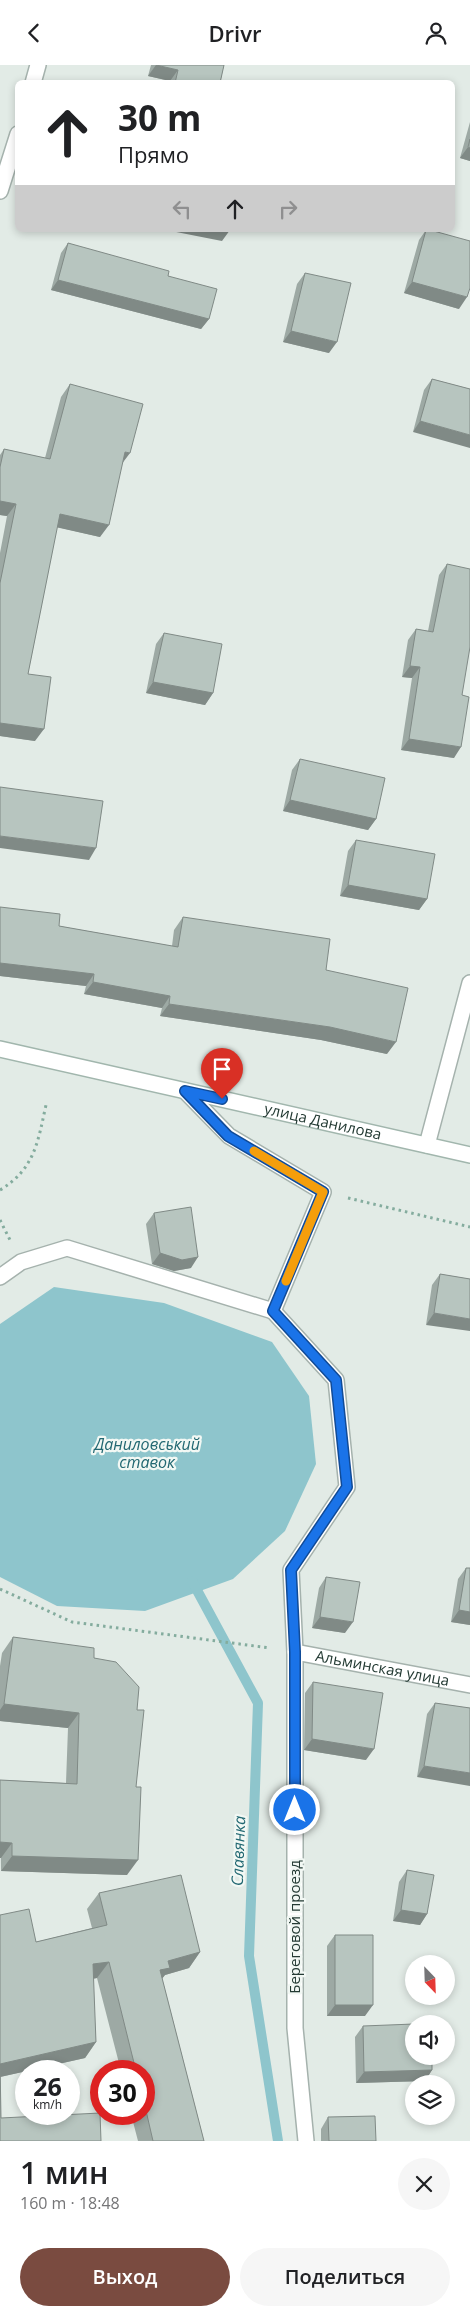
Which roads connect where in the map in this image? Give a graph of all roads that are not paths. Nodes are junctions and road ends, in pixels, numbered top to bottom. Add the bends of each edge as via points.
1 (38, 65) edge
2 (34, 80) edge
3 (15, 144) edge
4 (0, 191) edge
5 (470, 983) edge
6 (0, 1049) edge
7 (185, 1091) junction
8 (427, 1145) junction
9 (470, 1155) edge
10 (0, 1277) edge
11 (273, 1311) junction
12 (295, 1652) junction
13 (470, 1685) edge
14 (306, 2141) edge

1 - 2 street
3 - 4 street
5 - 8 street
6 - 7 street, улица Данилова
7 - 8 street, улица Данилова
7 - 11 street via 228,1136 323,1192
8 - 9 street, улица Данилова
10 - 11 street via 21,1262 67,1248
11 - 12 street, Береговой проезд via 336,1380 347,1487 291,1570
12 - 13 street, Альминская улица
12 - 14 street, Береговой проезд via 295,2027

